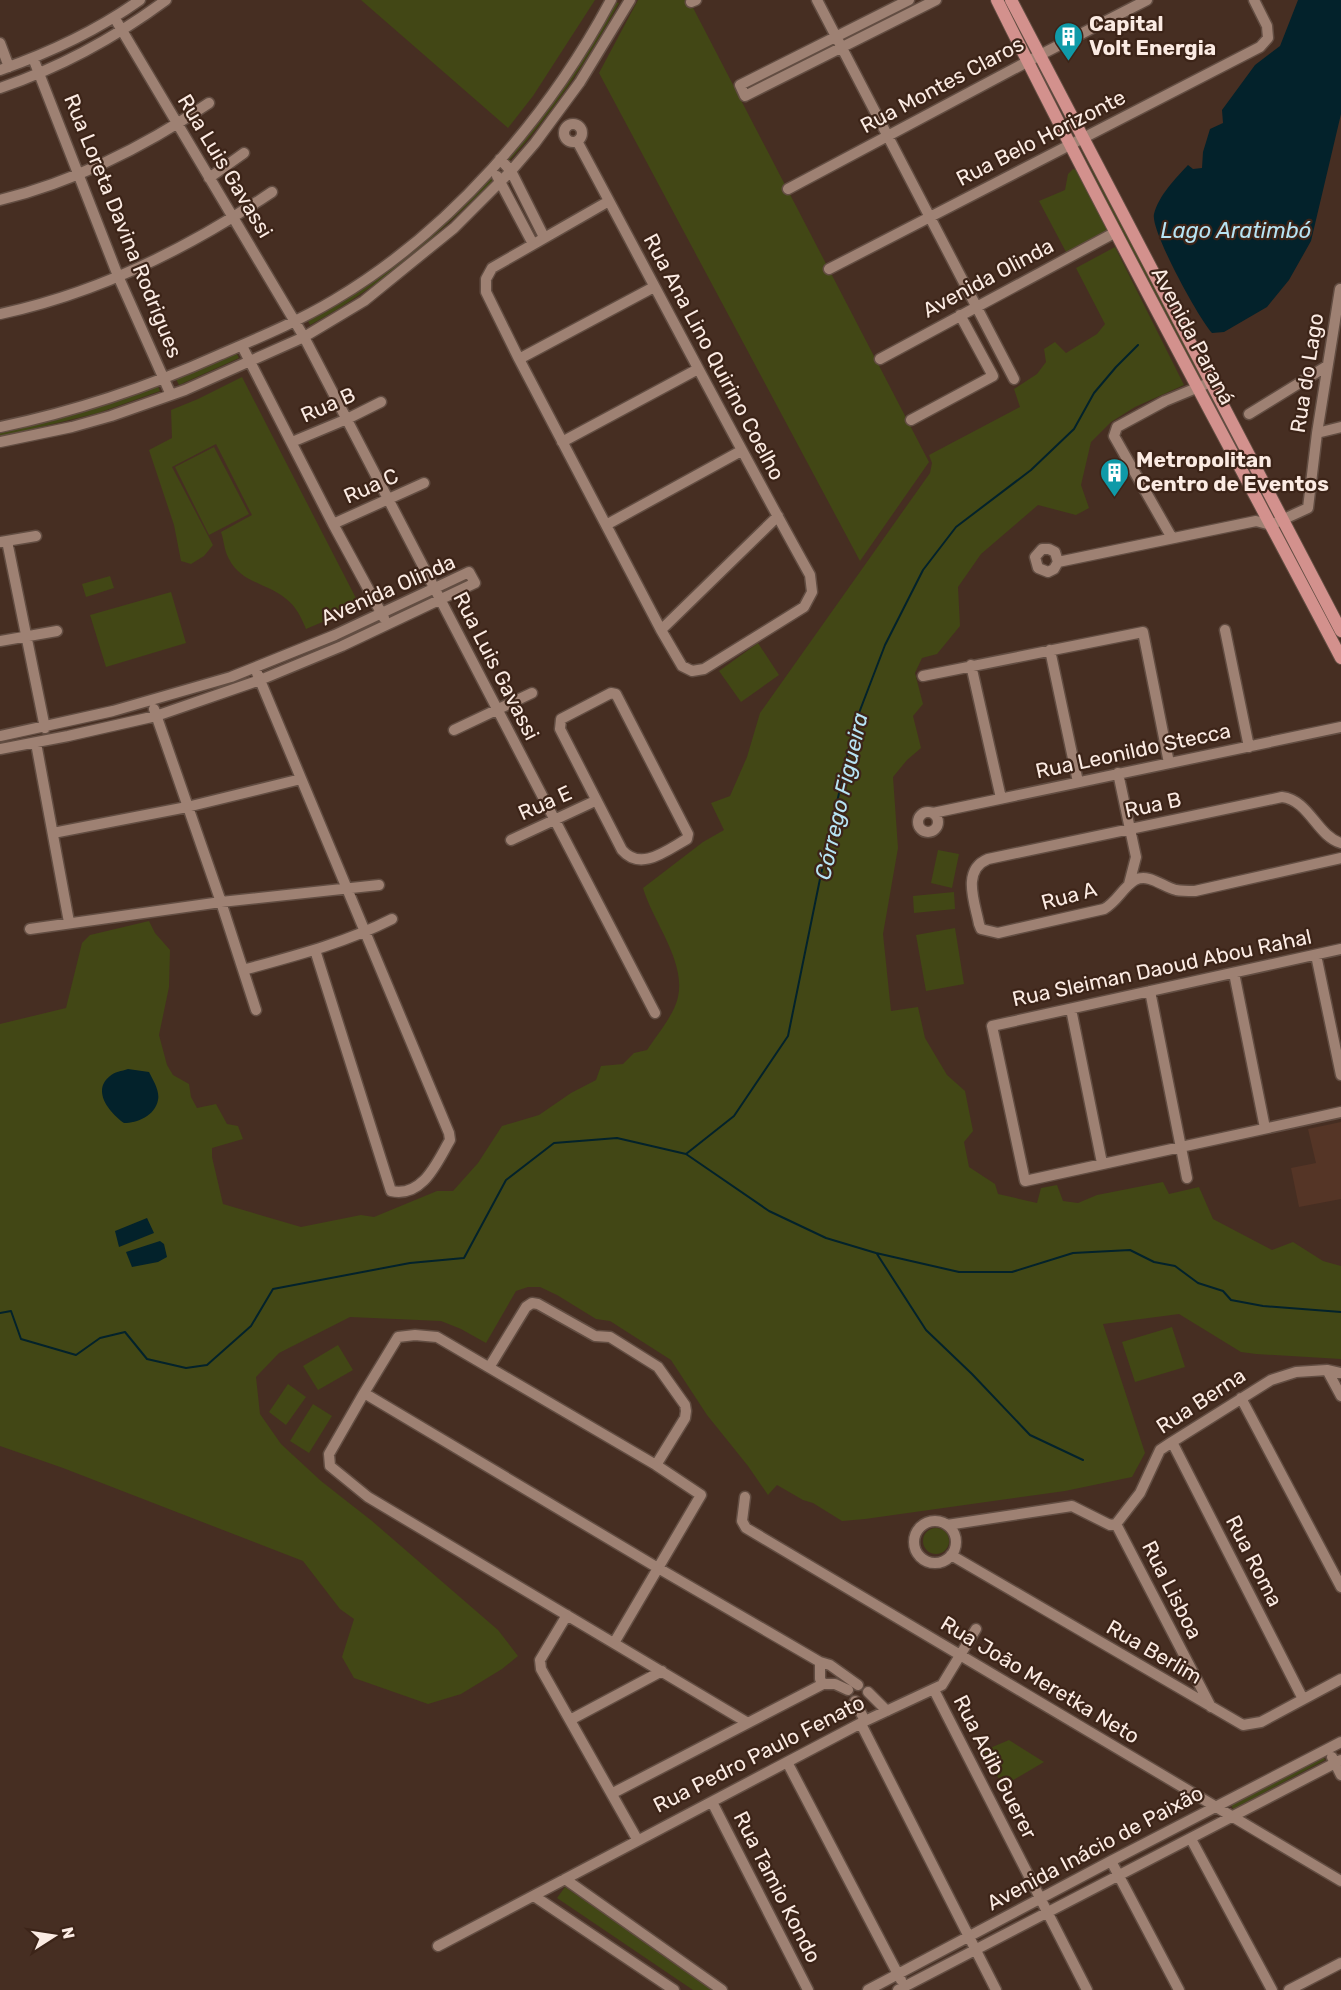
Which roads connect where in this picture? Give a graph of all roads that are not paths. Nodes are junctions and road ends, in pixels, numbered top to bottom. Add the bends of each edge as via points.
1 (140, 0) edge
2 (166, 0) edge
3 (611, 0) edge
4 (629, 0) edge
5 (817, 0) edge
6 (909, 0) edge
7 (936, 0) edge
8 (997, 0) edge
9 (1011, 0) edge
10 (1147, 0) edge
11 (1254, 0) edge
12 (114, 17) junction
13 (121, 31) junction
14 (838, 41) junction
15 (0, 43) edge
16 (56, 48) junction
17 (1040, 55) junction
18 (33, 58) junction
19 (63, 61) junction
20 (1027, 62) junction
21 (4, 68) edge
22 (40, 72) junction
23 (0, 88) edge
24 (209, 103) dead end
25 (177, 125) junction
26 (889, 137) junction
27 (1082, 138) junction
28 (577, 141) dead end
29 (1071, 144) junction
30 (244, 153) dead end
31 (500, 159) junction
32 (491, 168) junction
33 (511, 171) junction
34 (80, 174) junction
35 (209, 178) junction
36 (501, 181) junction
37 (788, 189) dead end
38 (272, 192) dead end
39 (0, 200) edge
40 (609, 201) junction
41 (930, 217) junction
42 (234, 218) junction
43 (1116, 232) junction
44 (544, 237) junction
45 (533, 244) junction
46 (830, 269) dead end
47 (118, 276) junction
48 (654, 287) junction
49 (1340, 289) edge
50 (976, 306) junction
51 (0, 314) edge
52 (960, 315) junction
53 (296, 321) junction
54 (304, 337) junction
55 (242, 346) junction
56 (880, 358) dead end
57 (519, 359) junction
58 (250, 362) junction
59 (1327, 366) junction
60 (698, 369) junction
61 (165, 379) junction
62 (1014, 379) dead end
63 (1211, 382) junction
64 (1198, 387) junction
65 (171, 395) junction
66 (381, 402) dead end
67 (1249, 414) dead end
68 (347, 419) junction
69 (911, 420) dead end
70 (0, 427) edge
71 (1341, 427) edge
72 (1317, 432) junction
73 (0, 442) edge
74 (292, 442) junction
75 (562, 442) junction
76 (741, 451) junction
77 (424, 483) dead end
78 (388, 499) junction
79 (778, 516) junction
80 (1277, 523) junction
81 (333, 524) junction
82 (606, 525) junction
83 (36, 536) dead end
84 (1172, 538) junction
85 (3, 542) edge
86 (1058, 562) dead end
87 (435, 588) junction
88 (440, 599) junction
89 (381, 613) junction
90 (387, 624) junction
91 (661, 630) junction
92 (1225, 630) dead end
93 (57, 631) dead end
94 (1341, 631) edge
95 (26, 637) junction
96 (0, 641) edge
97 (1050, 650) junction
98 (1341, 658) edge
99 (971, 665) junction
100 (254, 668) junction
101 (923, 676) dead end
102 (260, 680) junction
103 (532, 693) dead end
104 (151, 699) junction
105 (496, 710) junction
106 (91, 716) junction
107 (156, 716) junction
108 (1341, 727) edge
109 (45, 728) junction
110 (95, 730) junction
111 (454, 730) dead end
112 (0, 736) edge
113 (36, 743) junction
114 (1249, 747) junction
115 (0, 749) edge
116 (1169, 763) junction
117 (1118, 773) junction
118 (301, 779) junction
119 (1078, 782) junction
120 (1001, 798) junction
121 (596, 801) junction
122 (188, 807) junction
123 (935, 817) dead end
124 (554, 820) junction
125 (1131, 829) junction
126 (53, 833) junction
127 (512, 840) dead end
128 (1341, 843) edge
129 (1340, 855) edge
130 (1136, 857) junction
131 (1157, 881) junction
132 (379, 885) dead end
133 (971, 885) joint
134 (1128, 887) junction
135 (346, 889) junction
136 (221, 902) junction
137 (392, 919) dead end
138 (69, 922) junction
139 (30, 928) dead end
140 (365, 933) junction
141 (1341, 949) edge
142 (315, 950) junction
143 (1316, 955) junction
144 (243, 970) junction
145 (1234, 973) junction
146 (1150, 991) junction
147 (1071, 1009) junction
148 (256, 1010) dead end
149 (655, 1012) dead end
150 (1341, 1075) edge
151 (1341, 1112) edge
152 (1265, 1128) junction
153 (1181, 1146) junction
154 (1102, 1162) junction
155 (1187, 1178) dead end
156 (490, 1366) junction
157 (1327, 1370) junction
158 (1341, 1373) edge
159 (364, 1393) junction
160 (1341, 1396) edge
161 (1241, 1398) junction
162 (1172, 1442) junction
163 (656, 1465) junction
164 (745, 1497) dead end
165 (1116, 1524) junction
166 (947, 1525) junction
167 (951, 1555) junction
168 (658, 1568) junction
169 (1341, 1587) edge
170 (567, 1615) junction
171 (976, 1629) dead end
172 (614, 1643) junction
173 (961, 1656) junction
174 (820, 1662) junction
175 (662, 1671) junction
176 (1341, 1679) edge
177 (823, 1684) junction
178 (934, 1690) junction
179 (868, 1692) dead end
180 (1303, 1699) junction
181 (855, 1701) dead end
182 (1210, 1707) junction
183 (887, 1711) junction
184 (570, 1720) junction
185 (863, 1722) junction
186 (748, 1723) junction
187 (1341, 1742) edge
188 (1328, 1749) junction
189 (1338, 1761) edge
190 (788, 1762) junction
191 (1341, 1775) edge
192 (613, 1792) junction
193 (712, 1802) junction
194 (1215, 1806) junction
195 (1232, 1816) junction
196 (638, 1839) junction
197 (1191, 1839) junction
198 (1111, 1861) junction
199 (1119, 1876) junction
200 (566, 1879) junction
201 (1341, 1881) edge
202 (534, 1896) junction
203 (1040, 1899) junction
204 (1047, 1913) junction
205 (969, 1937) junction
206 (438, 1946) dead end
207 (976, 1950) junction
208 (1341, 1963) edge
209 (898, 1975) junction
210 (903, 1989) edge
211 (674, 1990) edge
212 (722, 1990) edge
213 (808, 1990) edge
214 (868, 1990) edge
215 (996, 1990) edge
216 (1087, 1990) edge
217 (1179, 1990) edge
218 (1272, 1990) edge
219 (1289, 1990) edge

1 - 12 street
2 - 13 street
3 - 31 street via 577,59
4 - 33 street via 580,82
5 - 14 street
6 - 14 street
7 - 14 street
8 - 20 main road, Avenida Paraná
9 - 17 main road, Avenida Paraná
10 - 17 street, Rua Montes Claros
11 - 27 street, Rua Belo Horizonte via 1267,26 1268,38 1260,47
12 - 13 street, Rua Luis Gavassi
12 - 16 street
13 - 19 street
13 - 25 street, Rua Luis Gavassi
14 - 14 street via 740,85 745,96
14 - 26 street
15 - 21 street
16 - 18 street
16 - 19 street
17 - 20 street, Rua Montes Claros
17 - 27 main road, Avenida Paraná
18 - 21 street
18 - 22 street, Rua Loreta Davina Rodrigues
19 - 22 street
20 - 26 street, Rua Montes Claros
20 - 29 main road, Avenida Paraná
22 - 23 street
22 - 34 street, Rua Loreta Davina Rodrigues
24 - 25 street
25 - 34 street
25 - 35 street, Rua Luis Gavassi
26 - 37 street, Rua Montes Claros
26 - 41 street
27 - 29 street, Rua Belo Horizonte
27 - 63 main road, Avenida Paraná
28 - 40 street, Rua Ana Lino Quirino Coelho
29 - 41 street, Rua Belo Horizonte
29 - 43 main road, Avenida Paraná
30 - 35 street
31 - 32 street
31 - 33 street
32 - 36 street
32 - 53 street via 451,210 393,259 361,284
33 - 36 street
33 - 44 street
34 - 39 street
34 - 47 street, Rua Loreta Davina Rodrigues
35 - 42 street, Rua Luis Gavassi
36 - 45 street
36 - 54 street via 454,228 387,283
38 - 42 street
40 - 44 street
40 - 48 street, Rua Ana Lino Quirino Coelho
41 - 46 street, Rua Belo Horizonte
41 - 50 street
42 - 47 street via 154,262
42 - 53 street, Rua Luis Gavassi
43 - 50 street, Avenida Olinda
43 - 64 main road, Avenida Paraná
44 - 45 street
45 - 57 street via 492,267 486,279 486,292
47 - 51 street via 67,296
47 - 61 street, Rua Loreta Davina Rodrigues
48 - 57 street
48 - 60 street, Rua Ana Lino Quirino Coelho
49 - 59 street, Rua do Lago
50 - 52 street, Avenida Olinda
50 - 62 street
52 - 56 street, Avenida Olinda
52 - 69 street via 993,376
53 - 54 street, Rua Luis Gavassi
53 - 55 street
54 - 58 street
54 - 68 street, Rua Luis Gavassi
55 - 58 street
55 - 61 street
57 - 75 street
58 - 65 street
58 - 74 street
59 - 67 street
59 - 72 street, Rua do Lago
60 - 75 street
60 - 76 street, Rua Ana Lino Quirino Coelho
61 - 65 street, Rua Loreta Davina Rodrigues
61 - 70 street via 79,408
63 - 64 street
63 - 80 main road, Avenida Paraná
64 - 80 main road, Avenida Paraná
64 - 84 street via 1117,427 1114,436
65 - 73 street via 72,427
66 - 68 street, Rua B
68 - 74 street, Rua B
68 - 78 street, Rua Luis Gavassi
71 - 72 street
72 - 80 street, Rua do Lago via 1308,508
74 - 81 street
75 - 82 street
76 - 79 street, Rua Ana Lino Quirino Coelho
76 - 82 street
77 - 78 street, Rua C
78 - 81 street, Rua C
78 - 87 street, Rua Luis Gavassi
79 - 91 street
79 - 91 street, Rua Ana Lino Quirino Coelho via 810,574 812,592 804,607 704,669 692,671 682,666
80 - 84 street via 1256,521
80 - 94 main road, Avenida Paraná
80 - 98 main road, Avenida Paraná
81 - 89 street
82 - 91 street
83 - 85 street
84 - 86 street
85 - 95 street
87 - 88 street, Rua Luis Gavassi
87 - 88 street, Avenida Olinda via 469,572 475,584
87 - 89 street, Avenida Olinda
88 - 90 street, Avenida Olinda
88 - 105 street, Rua Luis Gavassi
89 - 90 street
89 - 100 street, Avenida Olinda
90 - 102 street, Avenida Olinda
92 - 114 street
93 - 95 street
95 - 96 street
95 - 109 street
97 - 99 street
97 - 116 street via 1143,632
97 - 119 street
99 - 101 street
99 - 120 street
100 - 102 street
100 - 104 street, Avenida Olinda
102 - 107 street, Avenida Olinda
102 - 118 street
103 - 105 street
104 - 106 street, Avenida Olinda
104 - 107 street
105 - 111 street
105 - 124 street, Rua Luis Gavassi
106 - 109 street, Avenida Olinda
106 - 110 street
107 - 110 street, Avenida Olinda
107 - 122 street
108 - 114 street, Rua Leonildo Stecca
109 - 112 street, Avenida Olinda
110 - 113 street, Avenida Olinda
113 - 115 street, Avenida Olinda
113 - 126 street
114 - 116 street, Rua Leonildo Stecca
116 - 117 street, Rua Leonildo Stecca
117 - 119 street, Rua Leonildo Stecca
117 - 125 street
118 - 122 street
118 - 135 street
119 - 120 street, Rua Leonildo Stecca
120 - 123 street, Rua Leonildo Stecca via 948,809
121 - 121 street via 622,850 635,860 651,859 687,839 687,829 616,694 611,693 561,719 559,725
121 - 124 street, Rua E
122 - 126 street
122 - 136 street
124 - 127 street, Rua E
124 - 149 street, Rua Luis Gavassi
125 - 128 street, Rua B via 1282,797 1294,800 1332,839
125 - 130 street
125 - 133 street, Rua B via 988,859 976,868
126 - 138 street
129 - 131 street, Rua A via 1195,891 1175,890
130 - 131 street
130 - 134 street
131 - 134 street, Rua A via 1139,878
132 - 135 street
133 - 134 street, Rua A via 978,924 992,933 1104,909
135 - 136 street
135 - 140 street
136 - 138 street
136 - 144 street
137 - 140 street
138 - 139 street
140 - 142 street
140 - 142 street via 449,1133 450,1140 421,1185 391,1191
141 - 143 street, Rua Sleiman Daoud Abou Rahal
142 - 144 street
143 - 145 street, Rua Sleiman Daoud Abou Rahal
143 - 150 street
144 - 148 street
145 - 146 street, Rua Sleiman Daoud Abou Rahal
145 - 152 street
146 - 147 street, Rua Sleiman Daoud Abou Rahal
146 - 153 street
147 - 154 street
147 - 154 street, Rua Sleiman Daoud Abou Rahal via 992,1026 1025,1180
151 - 152 street
152 - 153 street
153 - 154 street
153 - 155 street
156 - 159 street via 437,1336 398,1337
156 - 163 street
156 - 163 street via 532,1303 595,1336 610,1336 658,1367 685,1405 685,1418
157 - 158 street, Rua Berna
157 - 160 street
157 - 161 street, Rua Berna via 1296,1372 1271,1380
159 - 168 street
159 - 170 street via 329,1454 330,1466 368,1497
161 - 162 street, Rua Berna
161 - 169 street
162 - 165 street, Rua Berna via 1160,1450 1140,1493
162 - 180 street, Rua Roma
163 - 168 street via 701,1495
164 - 173 street, Rua João Meretka Neto via 742,1521 746,1528
165 - 166 street via 1110,1525 1072,1506
165 - 182 street, Rua Lisboa
166 - 167 street via 956,1539
166 - 167 street via 926,1524 916,1534 916,1549 932,1563
167 - 182 street, Rua Berlim
168 - 172 street
168 - 174 street
170 - 172 street
170 - 184 street via 540,1660
171 - 173 street, Rua Pedro Paulo Fenato
172 - 175 street
173 - 178 street, Rua Pedro Paulo Fenato via 942,1685
173 - 194 street, Rua João Meretka Neto
174 - 177 street via 818,1672
174 - 177 street via 830,1665 850,1685
175 - 184 street
175 - 186 street
176 - 180 street, Rua Berlim
177 - 186 street
178 - 183 street, Rua Pedro Paulo Fenato
178 - 203 street, Rua Adib Guerer
179 - 183 street
180 - 182 street, Rua Berlim via 1251,1725 1243,1725
181 - 185 street
183 - 185 street, Rua Pedro Paulo Fenato
184 - 192 street
185 - 190 street, Rua Pedro Paulo Fenato
185 - 205 street
186 - 192 street
187 - 188 street, Avenida Inácio de Paixão
188 - 189 street
188 - 194 street, Avenida Inácio de Paixão
189 - 191 street
189 - 195 street, Avenida Inácio de Paixão
190 - 193 street, Rua Pedro Paulo Fenato
190 - 209 street
192 - 196 street
193 - 196 street, Rua Pedro Paulo Fenato
193 - 213 street, Rua Tamio Kondo
194 - 195 street, Rua João Meretka Neto
194 - 198 street, Avenida Inácio de Paixão
195 - 197 street, Avenida Inácio de Paixão
195 - 201 street, Rua João Meretka Neto
196 - 200 street, Rua Pedro Paulo Fenato
197 - 199 street, Avenida Inácio de Paixão
197 - 218 street
198 - 199 street
198 - 203 street, Avenida Inácio de Paixão
199 - 204 street, Avenida Inácio de Paixão
199 - 217 street
200 - 202 street, Rua Pedro Paulo Fenato
200 - 212 street
202 - 206 street, Rua Pedro Paulo Fenato
202 - 211 street
203 - 204 street, Rua Adib Guerer
203 - 205 street, Avenida Inácio de Paixão
204 - 207 street, Avenida Inácio de Paixão
204 - 216 street, Rua Adib Guerer
205 - 207 street
205 - 209 street, Avenida Inácio de Paixão
207 - 210 street, Avenida Inácio de Paixão
207 - 215 street
208 - 219 street
209 - 210 street
209 - 214 street, Avenida Inácio de Paixão

